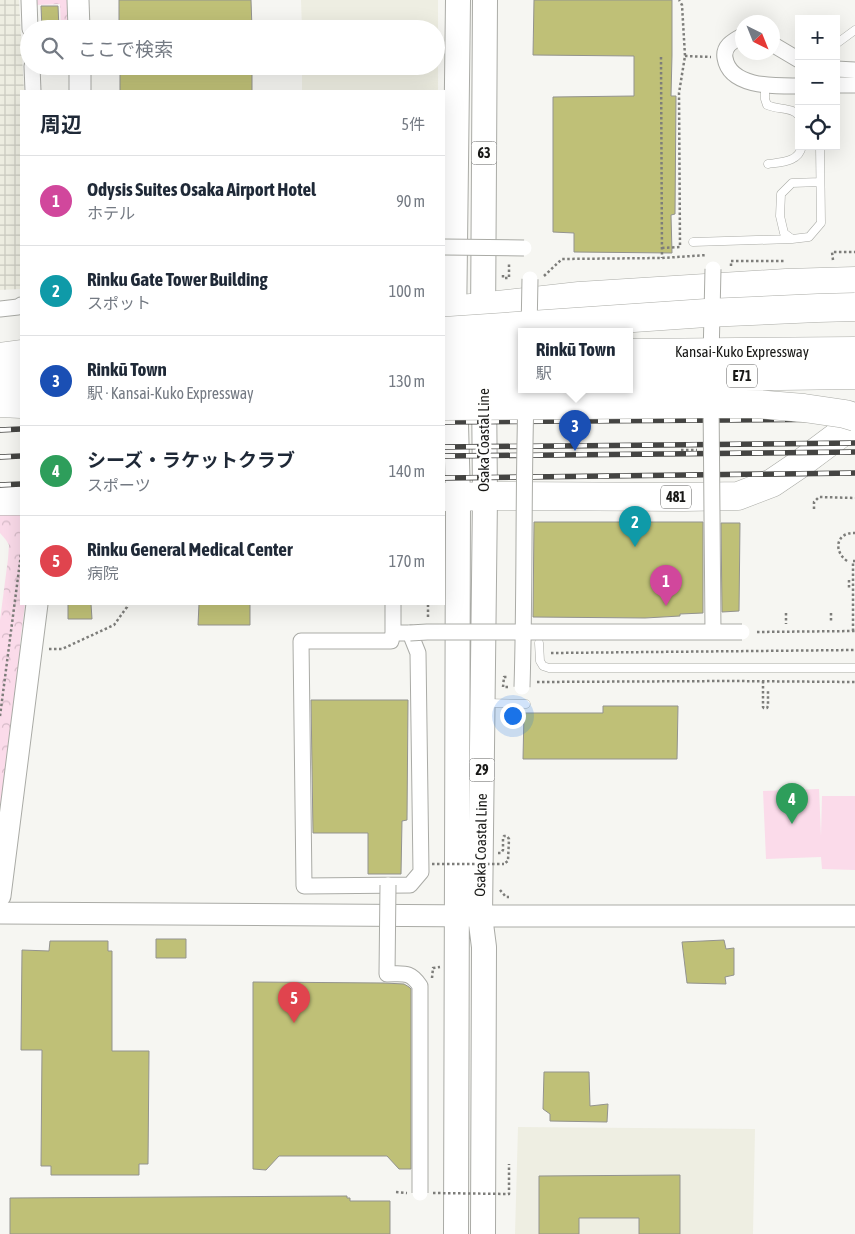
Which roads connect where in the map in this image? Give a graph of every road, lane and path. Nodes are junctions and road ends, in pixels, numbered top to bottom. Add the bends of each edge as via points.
1 (29, 0) edge
2 (78, 0) edge
3 (458, 0) edge
4 (485, 0) edge
5 (679, 0) edge
6 (30, 20) edge
7 (79, 20) edge
8 (855, 30) edge
9 (735, 40) edge
10 (840, 41) edge
11 (780, 49) edge
12 (685, 56) junction
13 (661, 57) dead end
14 (715, 57) dead end
15 (795, 58) edge
16 (840, 69) edge
17 (855, 70) edge
18 (32, 75) edge
19 (80, 75) edge
20 (855, 85) edge
21 (765, 86) junction
22 (795, 86) edge
23 (840, 86) edge
24 (33, 90) edge
25 (80, 90) edge
26 (795, 113) edge
27 (802, 150) edge
28 (820, 150) edge
29 (768, 164) dead end
30 (820, 182) junction
31 (792, 239) junction
32 (693, 242) dead end
33 (445, 247) edge
34 (516, 248) joint
35 (662, 248) junction
36 (855, 252) edge
37 (662, 258) junction
38 (833, 260) dead end
39 (503, 268) dead end
40 (713, 269) joint
41 (530, 279) joint
42 (855, 281) edge
43 (20, 306) edge
44 (483, 306) junction
45 (855, 307) edge
46 (0, 309) edge
47 (447, 318) edge
48 (528, 328) edge
49 (20, 339) edge
50 (0, 340) edge
51 (855, 351) edge
52 (633, 353) edge
53 (20, 354) edge
54 (518, 354) edge
55 (445, 355) edge
56 (0, 358) edge
57 (20, 360) edge
58 (855, 375) edge
59 (633, 378) edge
60 (518, 380) edge
61 (445, 381) edge
62 (0, 382) edge
63 (20, 382) edge
64 (526, 393) edge
65 (0, 403) edge
66 (20, 404) edge
67 (445, 406) edge
68 (852, 423) edge
69 (462, 497) edge
70 (855, 498) edge
71 (0, 501) edge
72 (20, 501) edge
73 (814, 509) dead end
74 (855, 533) edge
75 (847, 560) dead end
76 (855, 561) edge
77 (20, 562) edge
78 (849, 580) dead end
79 (849, 588) dead end
80 (37, 605) edge
81 (127, 605) edge
82 (393, 605) edge
83 (428, 605) edge
84 (786, 613) dead end
85 (831, 613) dead end
86 (428, 621) dead end
87 (786, 624) dead end
88 (831, 624) dead end
89 (524, 632) junction
90 (713, 632) junction
91 (742, 632) joint
92 (854, 632) edge
93 (393, 633) junction
94 (410, 633) junction
95 (50, 641) dead end
96 (539, 643) dead end
97 (49, 648) junction
98 (855, 650) edge
99 (539, 653) junction
100 (48, 658) dead end
101 (855, 668) edge
102 (763, 681) junction
103 (855, 682) edge
104 (526, 685) joint
105 (768, 690) dead end
106 (482, 703) junction
107 (526, 704) dead end
108 (0, 716) edge
109 (503, 850) dead end
110 (496, 861) dead end
111 (432, 864) dead end
112 (496, 869) dead end
113 (388, 885) junction
114 (496, 885) dead end
115 (0, 896) edge
116 (516, 897) dead end
117 (0, 913) edge
118 (469, 916) junction
119 (855, 916) edge
120 (509, 1164) dead end
121 (396, 1192) dead end
122 (420, 1193) junction
123 (456, 1234) edge
124 (483, 1234) edge

1 - 6 street
2 - 7 street
3 - 47 main road, 63
4 - 44 main road, 63
5 - 12 path
8 - 10 lane
9 - 21 street via 729,44 725,54 726,64 740,78
11 - 15 street
12 - 14 path
12 - 35 path via 678,93 680,247
13 - 35 path
16 - 17 street
18 - 24 street
19 - 25 street
20 - 23 street
21 - 22 street
21 - 26 lane via 767,105
27 - 29 lane via 787,162
28 - 30 lane
30 - 31 lane via 821,223 809,237
30 - 31 lane via 792,183 781,194 780,216 784,233
31 - 32 lane
33 - 34 street, bridge
34 - 39 path via 510,278 503,278
35 - 37 path
36 - 38 path via 832,252
37 - 40 path via 714,255
37 - 41 path via 562,259 544,276
40 - 90 street, bridge via 710,427
41 - 48 street, bridge
42 - 44 highway via 579,296
43 - 46 street
44 - 47 highway
44 - 69 main road, Osaka Coastal Line / 29
45 - 47 highway, bridge
47 - 69 main road, Osaka Coastal Line / 29
49 - 50 highway
51 - 52 highway, Kansai-Kuko Expressway / E71, bridge
53 - 56 highway
54 - 55 highway, bridge
56 - 57 highway
58 - 59 highway, Kansai-Kuko Expressway / E71, bridge
60 - 61 highway, bridge
62 - 63 highway
64 - 89 street, bridge
65 - 66 highway
67 - 68 highway, bridge via 756,404 845,414
68 - 69 highway, 481 via 772,483 738,496
69 - 106 main road, Osaka Coastal Line / 29
69 - 118 main road, Osaka Coastal Line / 29
70 - 73 path via 819,497 814,502
71 - 72 highway
74 - 75 path via 846,534 839,540 839,552
76 - 92 path
77 - 108 path
78 - 79 path
80 - 115 street
81 - 97 path via 114,626 62,649
82 - 93 street
83 - 86 path
84 - 87 path
85 - 88 path
89 - 90 street, bridge
89 - 94 street, bridge
89 - 104 street, bridge
90 - 91 street, bridge
91 - 92 path
93 - 94 street
93 - 113 street via 391,641 301,641 304,886
94 - 113 street via 418,653 421,872 410,885
95 - 97 path
96 - 99 lane
97 - 100 path
98 - 99 path
99 - 101 lane via 543,666 548,668
102 - 103 path
102 - 104 path
102 - 105 path via 764,708 768,706
106 - 107 lane
106 - 118 main road, Osaka Coastal Line / 29
109 - 111 path, bridge via 503,839 507,836 508,861 504,864
110 - 112 path
113 - 122 street, bridge via 387,974 408,974 420,986
114 - 116 path via 506,897
117 - 118 street
118 - 119 street
118 - 123 main road, Osaka Coastal Line / 29
118 - 124 main road, Osaka Coastal Line / 29 via 484,947
120 - 122 path, bridge via 509,1194
121 - 122 path, bridge

